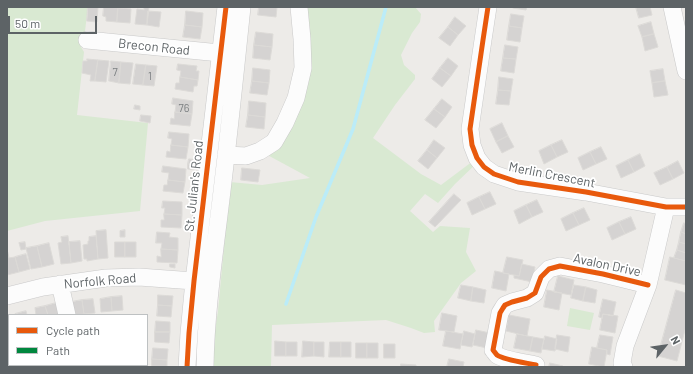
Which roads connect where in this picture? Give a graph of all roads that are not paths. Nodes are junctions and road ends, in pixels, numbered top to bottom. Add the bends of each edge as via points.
1 (226, 7) edge
2 (242, 7) edge
3 (298, 7) edge
4 (488, 7) edge
5 (672, 7) edge
6 (87, 40) dead end
7 (220, 54) junction
8 (686, 71) edge
9 (214, 108) junction
10 (231, 110) junction
11 (226, 156) junction
12 (666, 207) junction
13 (686, 208) edge
14 (200, 227) junction
15 (217, 227) junction
16 (194, 281) junction
17 (60, 284) junction
18 (648, 285) junction
19 (7, 296) edge
20 (67, 314) edge
21 (189, 333) junction
22 (206, 334) junction
23 (536, 365) dead end
24 (187, 367) edge
25 (205, 367) edge
26 (624, 367) edge

1 - 7 street, St. Julian's Road
2 - 10 street
3 - 11 street via 303,68 296,98 285,123 274,142 260,151 246,156
4 - 12 street, Merlin Crescent via 470,129 472,146 484,167 494,174 518,182
5 - 8 street
6 - 7 street, Brecon Road
7 - 9 street, St. Julian's Road
9 - 10 street
9 - 14 street, St. Julian's Road
10 - 11 street
11 - 15 street
12 - 13 street, Merlin Crescent
12 - 18 street, Avalon Drive
14 - 15 street, St. Julian's Road
14 - 16 street, St. Julian's Road
15 - 22 street
16 - 17 street, Norfolk Road via 122,277
16 - 21 street, St. Julian's Road
17 - 19 street, Norfolk Road
17 - 20 street
18 - 23 street, Avalon Drive via 560,266 549,269 541,276 535,293 505,305 500,313 490,359
18 - 26 street, Avalon Drive via 625,346 622,363
21 - 22 street
21 - 24 street, St. Julian's Road
22 - 25 street

